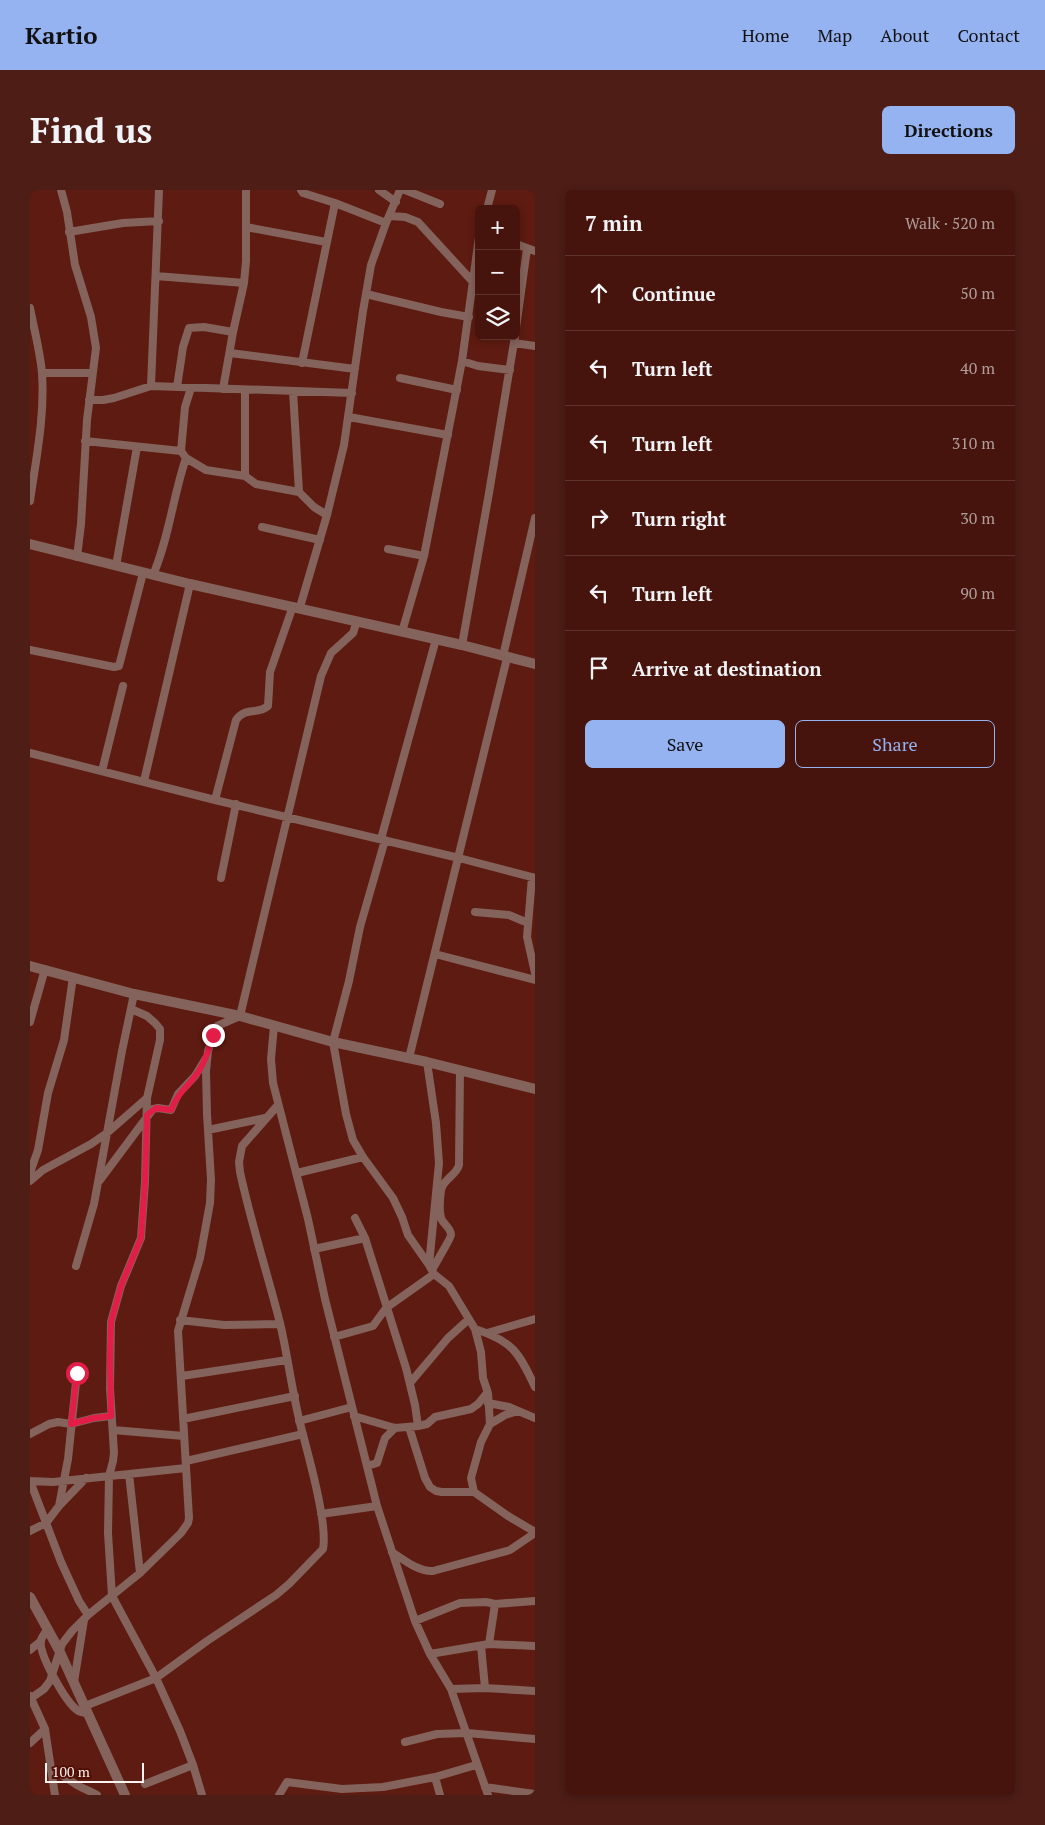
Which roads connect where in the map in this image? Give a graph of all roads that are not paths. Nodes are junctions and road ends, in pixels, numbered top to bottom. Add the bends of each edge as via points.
1 (62, 190) edge
2 (159, 190) edge
3 (246, 190) edge
4 (301, 190) edge
5 (379, 190) edge
6 (400, 190) edge
7 (405, 190) edge
8 (492, 190) edge
9 (396, 202) junction
10 (335, 203) junction
11 (440, 204) dead end
12 (488, 205) edge
13 (388, 220) junction
14 (159, 221) junction
15 (246, 227) junction
16 (69, 232) junction
17 (326, 242) junction
18 (477, 250) edge
19 (531, 250) edge
20 (156, 276) junction
21 (473, 282) junction
22 (244, 283) junction
23 (366, 294) junction
24 (520, 307) edge
25 (30, 308) edge
26 (469, 317) junction
27 (233, 332) junction
28 (514, 340) edge
29 (535, 346) edge
30 (230, 353) junction
31 (462, 361) junction
32 (302, 363) junction
33 (354, 369) junction
34 (510, 370) junction
35 (42, 373) junction
36 (92, 373) junction
37 (400, 378) dead end
38 (150, 386) junction
39 (176, 387) junction
40 (191, 388) junction
41 (223, 390) junction
42 (245, 390) junction
43 (457, 390) junction
44 (293, 391) junction
45 (352, 393) junction
46 (90, 400) junction
47 (349, 417) junction
48 (448, 435) junction
49 (85, 442) junction
50 (137, 447) junction
51 (181, 451) junction
52 (186, 458) junction
53 (245, 476) junction
54 (299, 492) junction
55 (30, 501) edge
56 (327, 515) junction
57 (535, 518) edge
58 (262, 527) dead end
59 (320, 540) junction
60 (30, 544) edge
61 (388, 549) dead end
62 (424, 556) junction
63 (77, 557) junction
64 (116, 566) junction
65 (148, 574) junction
66 (190, 584) junction
67 (296, 607) junction
68 (357, 621) junction
69 (402, 632) junction
70 (436, 639) junction
71 (462, 645) junction
72 (30, 650) edge
73 (505, 657) junction
74 (535, 664) edge
75 (123, 686) dead end
76 (30, 753) edge
77 (102, 771) junction
78 (144, 782) junction
79 (216, 800) junction
80 (236, 804) junction
81 (287, 816) junction
82 (383, 840) junction
83 (459, 858) junction
84 (534, 877) edge
85 (221, 878) dead end
86 (474, 912) dead end
87 (528, 923) junction
88 (535, 934) edge
89 (527, 937) junction
90 (435, 954) junction
91 (30, 966) edge
92 (45, 969) junction
93 (535, 973) edge
94 (73, 977) junction
95 (535, 980) edge
96 (134, 994) junction
97 (131, 1010) junction
98 (240, 1016) junction
99 (30, 1022) edge
100 (274, 1026) junction
101 (333, 1042) junction
102 (208, 1051) junction
103 (409, 1058) junction
104 (427, 1062) junction
105 (460, 1070) junction
106 (535, 1088) edge
107 (147, 1098) junction
108 (278, 1105) junction
109 (147, 1115) junction
110 (265, 1118) junction
111 (208, 1130) junction
112 (107, 1133) junction
113 (363, 1157) junction
114 (30, 1173) edge
115 (297, 1173) junction
116 (30, 1181) edge
117 (98, 1183) junction
118 (356, 1218) dead end
119 (365, 1238) junction
120 (314, 1249) junction
121 (76, 1266) dead end
122 (432, 1270) junction
123 (386, 1308) junction
124 (535, 1319) edge
125 (180, 1320) junction
126 (469, 1320) junction
127 (280, 1324) junction
128 (475, 1329) junction
129 (487, 1333) junction
130 (334, 1337) junction
131 (287, 1360) junction
132 (77, 1373) dead end
133 (182, 1376) junction
134 (410, 1383) junction
135 (535, 1387) edge
136 (488, 1392) junction
137 (295, 1396) junction
138 (488, 1403) junction
139 (352, 1408) junction
140 (518, 1411) junction
141 (111, 1416) junction
142 (354, 1416) junction
143 (535, 1418) edge
144 (183, 1419) junction
145 (299, 1421) junction
146 (71, 1424) junction
147 (490, 1424) junction
148 (418, 1426) junction
149 (409, 1427) junction
150 (395, 1428) junction
151 (113, 1430) junction
152 (30, 1434) edge
153 (303, 1434) junction
154 (184, 1436) junction
155 (186, 1465) junction
156 (367, 1466) junction
157 (129, 1474) junction
158 (109, 1476) junction
159 (86, 1478) junction
160 (64, 1480) junction
161 (30, 1481) edge
162 (474, 1492) junction
163 (58, 1506) junction
164 (377, 1506) junction
165 (321, 1514) junction
166 (46, 1523) junction
167 (30, 1531) edge
168 (535, 1532) edge
169 (392, 1552) junction
170 (140, 1574) junction
171 (112, 1596) junction
172 (30, 1597) edge
173 (535, 1601) edge
174 (495, 1604) junction
175 (86, 1617) junction
176 (415, 1621) junction
177 (47, 1630) junction
178 (41, 1641) junction
179 (485, 1645) junction
180 (535, 1646) edge
181 (30, 1650) edge
182 (59, 1650) junction
183 (430, 1654) junction
184 (52, 1675) junction
185 (156, 1678) junction
186 (74, 1682) junction
187 (485, 1688) junction
188 (450, 1690) junction
189 (535, 1691) edge
190 (30, 1698) edge
191 (87, 1710) junction
192 (45, 1729) junction
193 (467, 1733) junction
194 (535, 1739) edge
195 (405, 1742) dead end
196 (30, 1743) edge
197 (193, 1765) junction
198 (476, 1765) junction
199 (51, 1770) junction
200 (435, 1778) junction
201 (145, 1784) dead end
202 (486, 1791) edge
203 (535, 1794) edge
204 (55, 1795) edge
205 (97, 1795) edge
206 (125, 1795) edge
207 (202, 1795) edge
208 (280, 1795) edge
209 (440, 1795) edge

1 - 16 street
2 - 14 street
3 - 15 street
4 - 10 street
5 - 9 street
6 - 9 street
7 - 11 street
8 - 12 street
9 - 13 street
10 - 13 street
10 - 17 street
13 - 21 street via 405,217 418,222
13 - 23 street via 374,255
14 - 16 street
14 - 20 street
15 - 17 street
15 - 22 street
16 - 36 street via 93,327 96,348
17 - 32 street
18 - 21 street
19 - 24 street
20 - 22 street
20 - 38 street
21 - 26 street
22 - 27 street
23 - 26 street
23 - 33 street
25 - 35 street
26 - 31 street
27 - 30 street
27 - 39 street via 189,328
28 - 29 street
28 - 34 street
30 - 32 street
30 - 41 street
31 - 34 street
31 - 43 street
32 - 33 street
33 - 45 street
34 - 71 street
35 - 36 street
35 - 55 street via 40,432
36 - 46 street
37 - 43 street
38 - 39 street
38 - 46 street via 108,399
39 - 40 street
40 - 41 street
40 - 51 street via 185,407
41 - 42 street
42 - 44 street
42 - 53 street
43 - 48 street
44 - 45 street
44 - 54 street
45 - 47 street
46 - 49 street
47 - 48 street
47 - 56 street
48 - 62 street
49 - 50 street
49 - 63 street
50 - 51 street
50 - 64 street
51 - 52 street
52 - 53 street via 206,470
52 - 65 street via 161,554
53 - 54 street via 256,484
54 - 56 street
56 - 59 street
57 - 73 street
58 - 59 street
59 - 67 street
60 - 63 street
61 - 62 street
62 - 69 street
63 - 64 street
64 - 65 street
65 - 66 street
65 - 72 street via 119,666
66 - 67 street
66 - 78 street
67 - 68 street
67 - 79 street via 270,672 268,706 244,712 236,720
68 - 69 street
68 - 81 street via 353,633 331,653 320,676
69 - 70 street
70 - 71 street
70 - 82 street
71 - 73 street
73 - 74 street
73 - 83 street
75 - 77 street
76 - 77 street
77 - 78 street
78 - 79 street
79 - 80 street
80 - 81 street
80 - 85 street
81 - 82 street
81 - 98 street
82 - 83 street
82 - 101 street
83 - 84 street
83 - 90 street
84 - 87 street
86 - 87 street via 508,916
87 - 89 street
88 - 89 street
89 - 93 street
90 - 95 street
90 - 103 street
91 - 92 street
92 - 94 street
92 - 99 street
94 - 96 street
94 - 114 street via 64,1040
96 - 97 street
96 - 98 street
97 - 107 street via 147,1016 160,1029
97 - 112 street
98 - 100 street
98 - 102 street via 217,1026
100 - 101 street
100 - 108 street via 271,1059
101 - 103 street
101 - 113 street via 346,1114 353,1140
102 - 109 street via 195,1076 178,1094 171,1110 156,1108
102 - 111 street
103 - 104 street
104 - 105 street
104 - 122 street via 439,1162
105 - 106 street
105 - 122 street via 459,1165 442,1188 440,1215 451,1235
107 - 109 street
107 - 112 street
108 - 110 street
108 - 115 street
109 - 117 street
109 - 141 street via 141,1238 121,1286 111,1322
110 - 111 street
110 - 127 street via 242,1146 239,1167
111 - 125 street via 210,1203 200,1258
112 - 116 street
112 - 117 street
113 - 115 street
113 - 122 street via 392,1198 408,1235
115 - 120 street
117 - 121 street
118 - 119 street
119 - 120 street
119 - 123 street
120 - 130 street
122 - 123 street
122 - 126 street via 448,1286
123 - 130 street via 373,1326
123 - 134 street
124 - 129 street
125 - 127 street
125 - 133 street via 178,1341
126 - 128 street
126 - 134 street via 448,1338
127 - 131 street
128 - 129 street
128 - 136 street
129 - 135 street via 506,1342 517,1353
130 - 139 street
131 - 133 street
131 - 137 street
132 - 146 street
133 - 144 street
134 - 148 street
136 - 138 street
136 - 148 street via 471,1408
137 - 144 street
137 - 145 street
138 - 140 street
138 - 147 street
139 - 142 street
139 - 145 street
140 - 143 street
140 - 147 street
141 - 146 street
141 - 151 street
142 - 150 street
142 - 156 street
144 - 154 street
145 - 153 street
146 - 152 street via 49,1424
146 - 160 street
147 - 162 street via 481,1442 471,1478
148 - 149 street
149 - 150 street
149 - 162 street via 430,1487 442,1492
150 - 156 street via 385,1438 378,1463
151 - 154 street
151 - 158 street via 113,1461
153 - 155 street
153 - 165 street
154 - 155 street
155 - 157 street
155 - 170 street via 188,1523
156 - 164 street
157 - 158 street
157 - 170 street
158 - 159 street
158 - 171 street
159 - 160 street
159 - 163 street
160 - 161 street
160 - 163 street
161 - 166 street
162 - 168 street
163 - 166 street
164 - 165 street
164 - 169 street
165 - 185 street via 323,1549 289,1584
166 - 167 street
166 - 175 street
168 - 169 street via 510,1550 433,1572 418,1568
169 - 176 street
170 - 171 street
171 - 175 street
171 - 185 street
172 - 177 street
173 - 174 street
174 - 176 street via 460,1603
174 - 179 street
175 - 182 street
175 - 186 street
176 - 183 street
177 - 178 street
177 - 182 street
178 - 181 street
178 - 184 street
179 - 180 street
179 - 183 street
179 - 187 street
182 - 184 street
182 - 186 street
183 - 188 street
184 - 190 street via 44,1689
184 - 191 street via 72,1706 83,1713
185 - 191 street
185 - 197 street
186 - 191 street
187 - 188 street
187 - 189 street
188 - 193 street
190 - 192 street
191 - 206 street
192 - 196 street
192 - 199 street
193 - 194 street
193 - 195 street via 432,1735
193 - 198 street
197 - 201 street
197 - 207 street
198 - 200 street
198 - 202 street
199 - 204 street
199 - 205 street
200 - 208 street via 354,1789 288,1782
200 - 209 street
202 - 203 street

